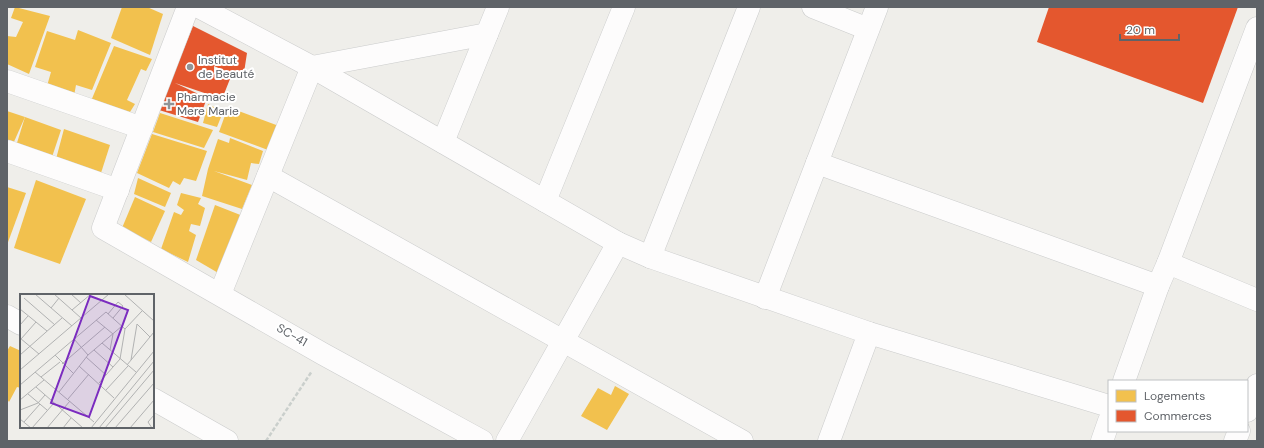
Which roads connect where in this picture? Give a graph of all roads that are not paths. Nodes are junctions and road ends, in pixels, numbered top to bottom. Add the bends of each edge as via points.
1 (188, 7) edge
2 (199, 7) edge
3 (498, 7) edge
4 (624, 7) edge
5 (749, 7) edge
6 (813, 7) edge
7 (877, 7) edge
8 (1257, 28) edge
9 (868, 30) junction
10 (487, 34) junction
11 (312, 67) junction
12 (7, 81) edge
13 (142, 128) junction
14 (443, 142) junction
15 (7, 151) edge
16 (817, 163) junction
17 (268, 176) junction
18 (118, 190) junction
19 (545, 201) junction
20 (618, 243) junction
21 (650, 257) junction
22 (1168, 263) junction
23 (1158, 286) junction
24 (220, 294) junction
25 (765, 298) junction
26 (1257, 300) edge
27 (7, 316) edge
28 (20, 323) edge
29 (869, 333) junction
30 (562, 342) junction
31 (1124, 380) edge
32 (1257, 385) edge
33 (154, 400) edge
34 (1108, 406) edge
35 (1248, 408) edge
36 (1108, 424) edge
37 (227, 441) edge
38 (482, 441) edge
39 (507, 441) edge
40 (742, 441) edge
41 (829, 441) edge
42 (1102, 441) edge

1 - 13 street
2 - 11 street
3 - 10 street
4 - 19 street
5 - 21 street
6 - 9 street
7 - 9 street
8 - 22 street
9 - 16 street
10 - 11 street
10 - 14 street
11 - 14 street
11 - 17 street
12 - 13 street
13 - 18 street
14 - 19 street
15 - 18 street
16 - 23 street
16 - 25 street
17 - 24 street
17 - 30 street
18 - 24 street, SC-41 via 103,228
19 - 20 street
20 - 21 street
20 - 30 street
21 - 25 street
22 - 23 street
22 - 26 street
23 - 31 street
24 - 38 street, SC-41
25 - 29 street
27 - 28 street
29 - 34 street
29 - 41 street
30 - 39 street
30 - 40 street
32 - 35 street
33 - 37 street
36 - 42 street

